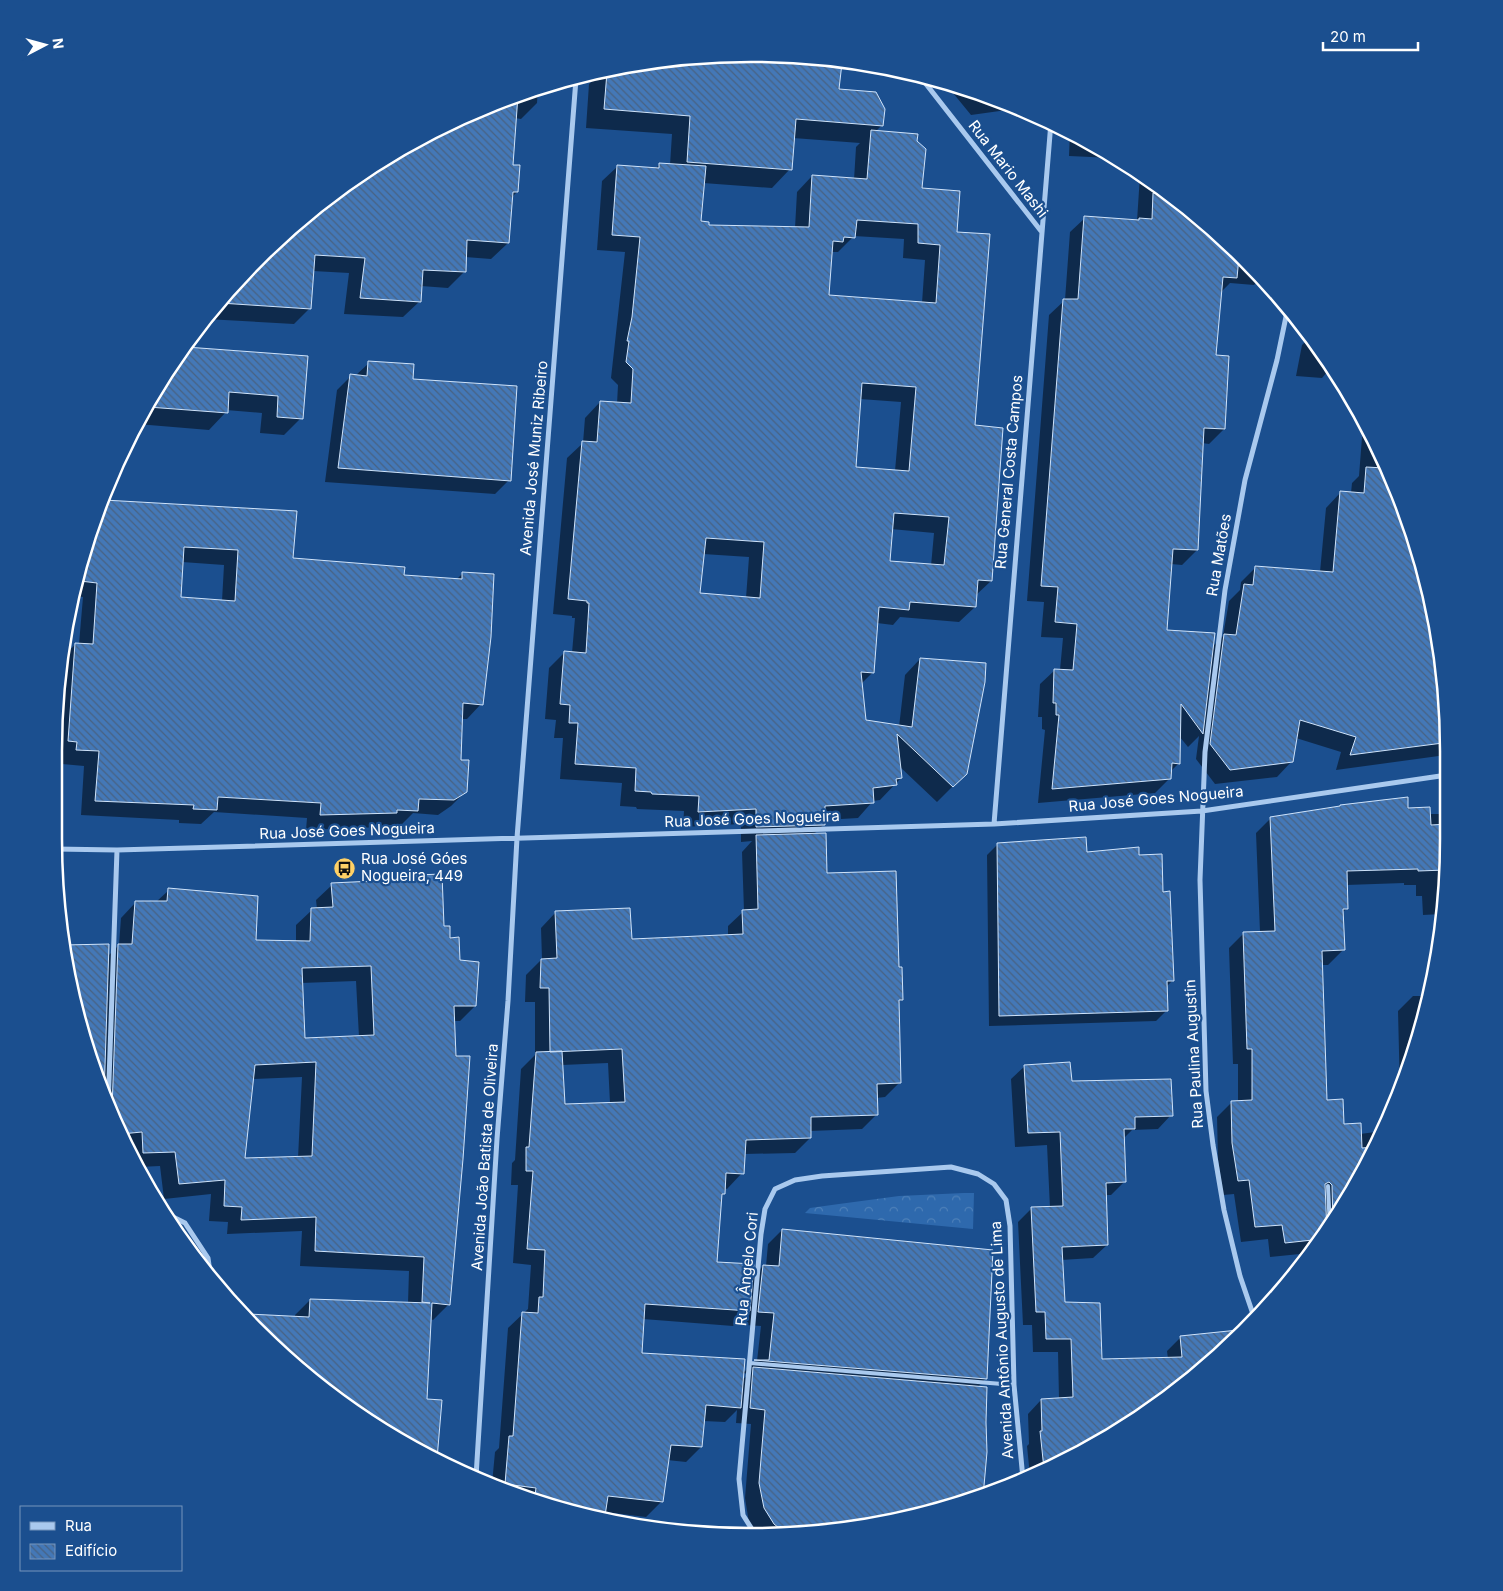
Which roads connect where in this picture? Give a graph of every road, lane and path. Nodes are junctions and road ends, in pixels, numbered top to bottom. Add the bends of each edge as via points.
1 (576, 85) edge
2 (927, 85) edge
3 (1050, 131) edge
4 (1041, 231) junction
5 (1286, 317) edge
6 (1440, 777) edge
7 (1202, 811) junction
8 (994, 824) junction
9 (517, 838) junction
10 (62, 849) edge
11 (117, 850) junction
12 (109, 1087) edge
13 (1328, 1186) dead end
14 (1006, 1200) joint
15 (1329, 1214) edge
16 (177, 1219) edge
17 (209, 1264) edge
18 (1252, 1313) edge
19 (750, 1363) junction
20 (1014, 1384) junction
21 (476, 1471) edge
22 (1021, 1473) edge
23 (751, 1528) edge

1 - 9 street, Avenida José Muniz Ribeiro
2 - 4 street, Rua Mario Mashi
3 - 4 street, Rua General Costa Campos
4 - 8 street, Rua General Costa Campos
5 - 7 street, Rua Matões via 1245,480 1225,590 1205,752
6 - 7 street, Rua José Goes Nogueira
7 - 8 street, Rua José Goes Nogueira
7 - 18 street, Rua Paulina Augustin via 1200,880 1206,1090 1224,1210
8 - 9 street, Rua José Goes Nogueira
9 - 11 street, Rua José Goes Nogueira
9 - 21 street, Avenida João Batista de Oliveira
10 - 11 street, Rua José Goes Nogueira
11 - 12 street
13 - 15 lane
14 - 19 street, Rua Ângelo Cori via 994,1184 978,1174 951,1167 822,1176 795,1180 775,1189 765,1209 762,1226
14 - 20 street, Avenida Antônio Augusto de Lima via 1010,1226
16 - 17 street via 185,1223
19 - 20 lane
19 - 23 street, Rua Ângelo Cori via 740,1479 743,1515
20 - 22 street, Avenida Antônio Augusto de Lima

